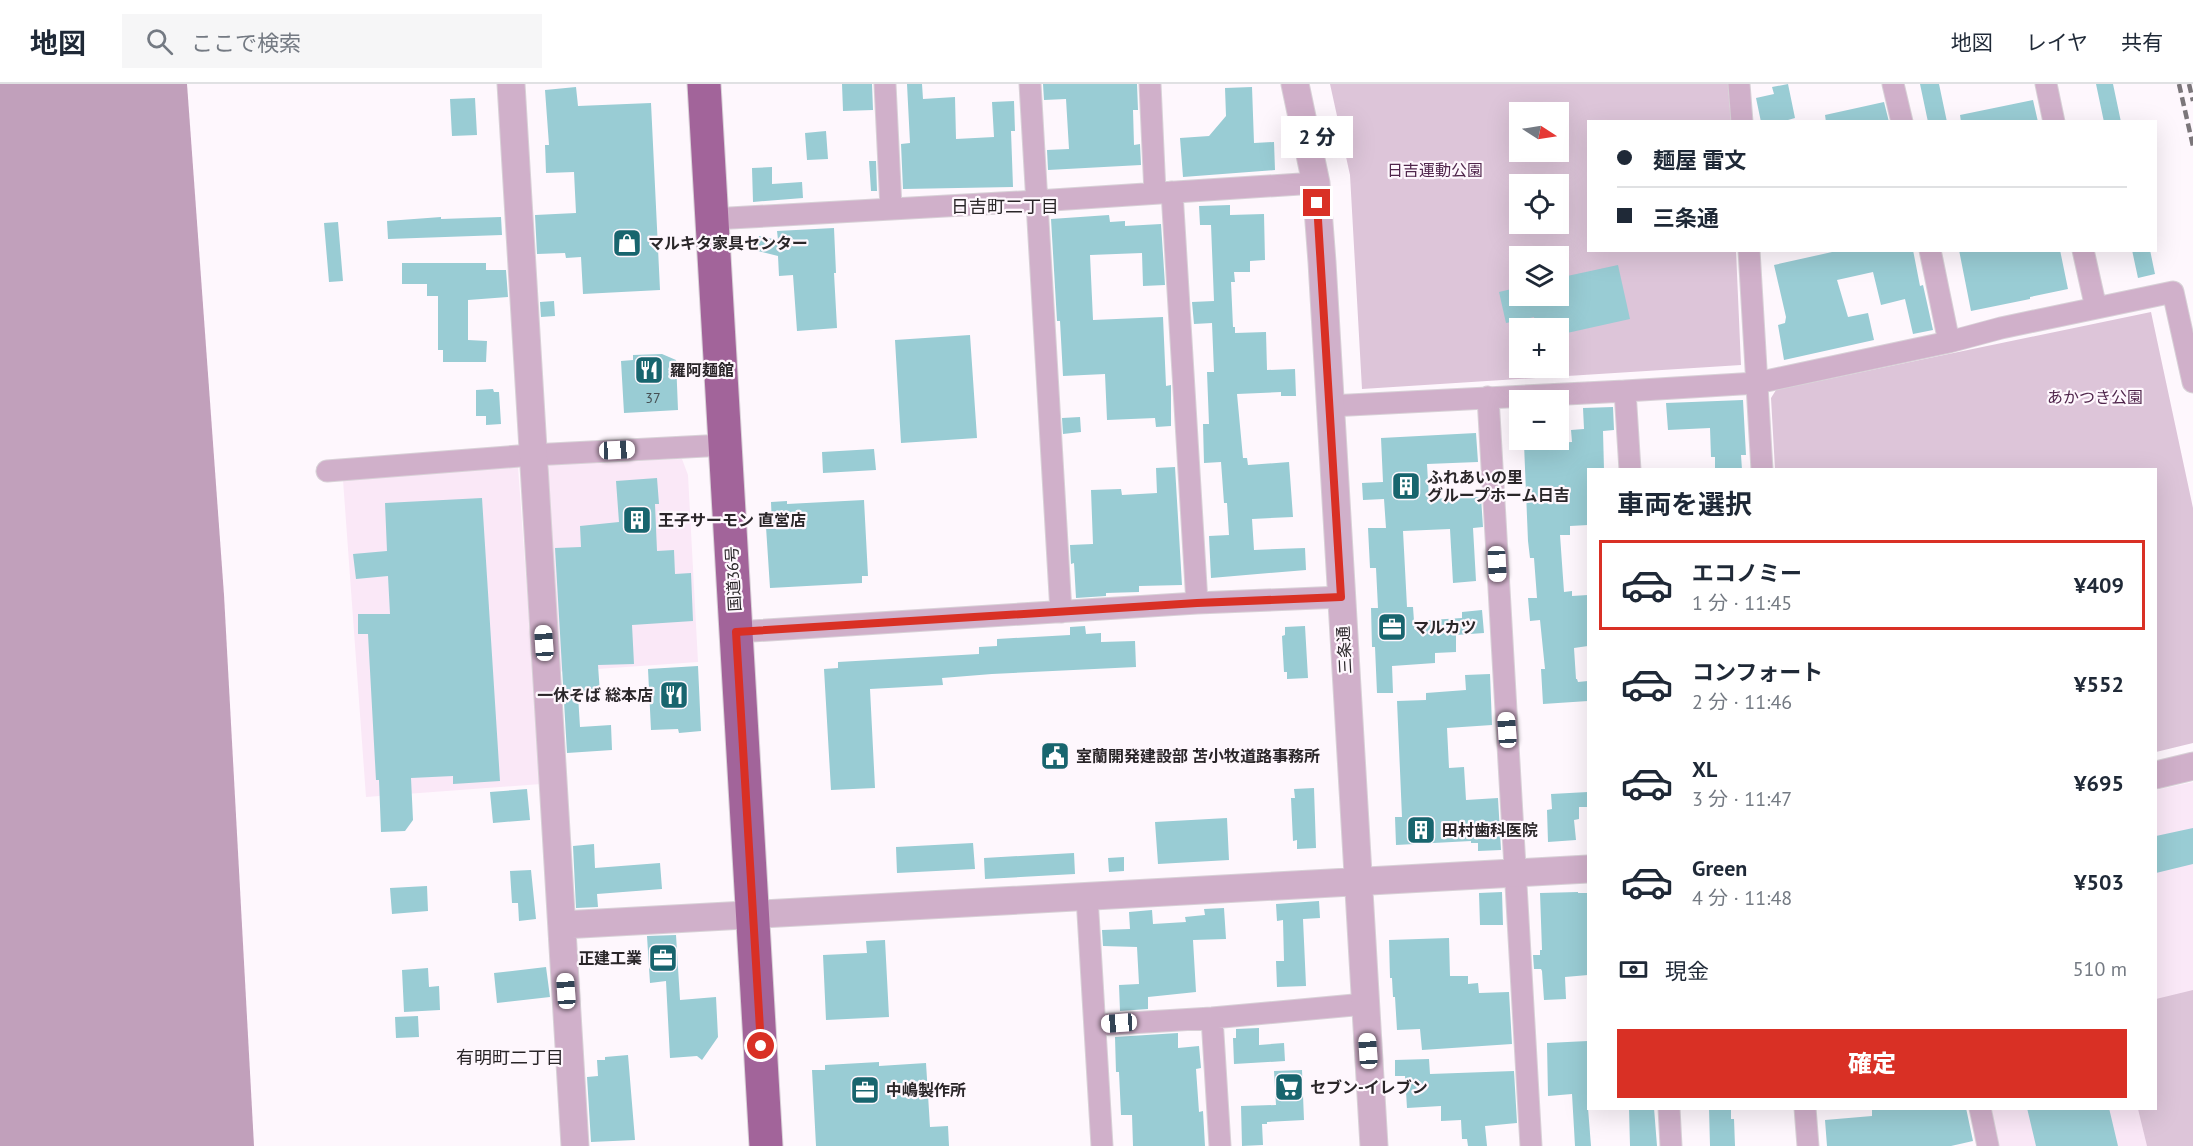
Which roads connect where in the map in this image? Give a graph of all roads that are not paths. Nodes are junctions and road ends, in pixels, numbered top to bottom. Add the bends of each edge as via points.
1 (511, 84) edge
2 (704, 84) edge
3 (885, 84) edge
4 (1030, 84) edge
5 (1150, 84) edge
6 (1295, 84) edge
7 (1893, 84) edge
8 (2046, 84) edge
9 (1742, 85) edge
10 (1742, 120) edge
11 (1902, 120) edge
12 (2054, 120) edge
13 (1316, 183) junction
14 (1164, 193) junction
15 (1037, 201) junction
16 (891, 208) junction
17 (712, 219) junction
18 (1749, 252) edge
19 (1930, 252) edge
20 (2083, 252) edge
21 (2096, 308) junction
22 (1949, 342) junction
23 (2193, 382) edge
24 (1757, 383) junction
25 (1625, 392) junction
26 (1488, 397) junction
27 (1330, 406) junction
28 (725, 446) junction
29 (532, 455) junction
30 (1630, 468) edge
31 (1762, 468) edge
32 (327, 471) dead end
33 (1341, 597) junction
34 (1197, 603) junction
35 (1061, 612) junction
36 (736, 632) junction
37 (2193, 766) edge
38 (2157, 775) edge
39 (1587, 869) edge
40 (1515, 873) junction
41 (1359, 882) junction
42 (1087, 897) junction
43 (753, 915) junction
44 (562, 925) junction
45 (1365, 1004) junction
46 (1212, 1018) junction
47 (1096, 1025) junction
48 (1669, 1110) edge
49 (1805, 1110) edge
50 (1980, 1110) edge
51 (575, 1146) edge
52 (766, 1146) edge
53 (1102, 1146) edge
54 (1220, 1146) edge
55 (1374, 1146) edge
56 (1531, 1146) edge
57 (1671, 1146) edge
58 (1808, 1146) edge
59 (1988, 1146) edge

1 - 29 street
2 - 17 highway, 国道36号
3 - 16 street
4 - 15 street
5 - 14 street
6 - 13 street, 三条通
7 - 11 street
8 - 12 street
9 - 10 street
13 - 14 street
13 - 27 street, 三条通
14 - 15 street
14 - 34 street
15 - 16 street
15 - 35 street
16 - 17 street
17 - 28 highway, 国道36号
18 - 24 street
19 - 22 street
20 - 21 street
21 - 22 street
21 - 23 street via 2173,292
22 - 24 street
24 - 25 street
24 - 31 street
25 - 26 street
25 - 30 street
26 - 27 street
26 - 40 street
27 - 33 street, 三条通
28 - 29 street
28 - 36 highway, 国道36号
29 - 32 street
29 - 44 street
33 - 34 street
33 - 41 street, 三条通
34 - 35 street
35 - 36 street
36 - 43 highway, 国道36号
37 - 38 street
39 - 40 street
40 - 41 street
40 - 56 street
41 - 42 street
41 - 45 street, 三条通
42 - 43 street
42 - 47 street
43 - 44 street
43 - 52 highway, 国道36号
44 - 51 street
45 - 46 street
45 - 55 street, 三条通
46 - 47 street
46 - 54 street
47 - 53 street
48 - 57 street
49 - 58 street
50 - 59 street

